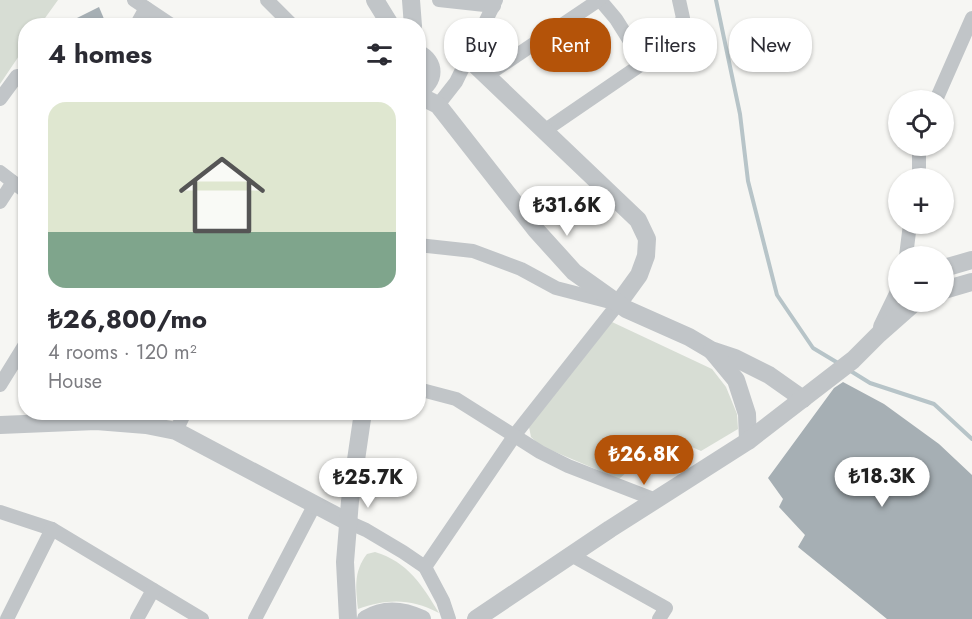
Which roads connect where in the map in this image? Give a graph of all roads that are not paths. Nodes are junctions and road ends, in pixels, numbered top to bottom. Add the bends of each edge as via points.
1 (134, 0) edge
2 (267, 0) edge
3 (411, 0) edge
4 (439, 0) edge
5 (600, 0) edge
6 (679, 0) edge
7 (495, 3) edge
8 (147, 8) junction
9 (141, 18) edge
10 (161, 18) edge
11 (285, 18) edge
12 (412, 18) edge
13 (488, 18) edge
14 (683, 18) edge
15 (972, 18) edge
16 (623, 30) edge
17 (426, 58) edge
18 (432, 71) junction
19 (461, 72) edge
20 (482, 72) edge
21 (629, 72) edge
22 (18, 76) edge
23 (486, 76) junction
24 (426, 86) edge
25 (940, 90) edge
26 (426, 98) edge
27 (0, 99) edge
28 (438, 105) junction
29 (544, 131) junction
30 (0, 172) edge
31 (13, 182) junction
32 (18, 186) edge
33 (0, 202) edge
34 (426, 246) edge
35 (972, 260) edge
36 (954, 265) edge
37 (972, 282) edge
38 (954, 287) edge
39 (618, 304) junction
40 (889, 312) edge
41 (904, 312) edge
42 (879, 334) junction
43 (711, 350) junction
44 (18, 356) edge
45 (0, 385) edge
46 (426, 391) edge
47 (803, 399) junction
48 (62, 420) edge
49 (117, 420) edge
50 (181, 420) edge
51 (362, 420) edge
52 (0, 425) edge
53 (176, 431) junction
54 (515, 435) junction
55 (748, 441) junction
56 (656, 500) junction
57 (315, 504) junction
58 (0, 512) edge
59 (348, 522) junction
60 (52, 530) junction
61 (572, 555) junction
62 (425, 567) junction
63 (153, 590) junction
64 (347, 612) edge
65 (7, 619) edge
66 (137, 619) edge
67 (202, 619) edge
68 (255, 619) edge
69 (366, 619) edge
70 (422, 619) edge
71 (449, 619) edge
72 (476, 619) edge
73 (659, 619) edge

1 - 8 street
2 - 11 street
3 - 12 street
4 - 7 street
5 - 16 street
5 - 23 street
6 - 14 street
7 - 13 street
8 - 9 street
8 - 10 street
15 - 25 street
17 - 18 street
18 - 24 street
18 - 28 street
19 - 28 street
20 - 23 street
21 - 29 street
22 - 27 street
23 - 29 street
26 - 28 street
28 - 39 street via 536,230 574,272
29 - 39 street via 638,220 647,238 639,275
30 - 31 street
31 - 32 street
31 - 33 street
34 - 39 street via 473,251 556,288
35 - 36 street
37 - 38 street
39 - 43 street
39 - 54 street
40 - 42 street
41 - 42 street
42 - 47 street
43 - 47 street via 769,375
43 - 55 street via 736,380 747,414
44 - 45 street
46 - 54 street via 456,399
47 - 55 street
48 - 52 street
49 - 53 street
50 - 53 street
51 - 59 street
53 - 57 street
54 - 56 street via 568,466
54 - 62 street
55 - 56 street
56 - 61 street
57 - 59 street
57 - 68 street
58 - 60 street
59 - 62 street
59 - 64 street
60 - 63 street
60 - 65 street
61 - 72 street
61 - 73 street via 666,608
62 - 71 street
63 - 66 street
63 - 67 street
69 - 70 street via 389,611

